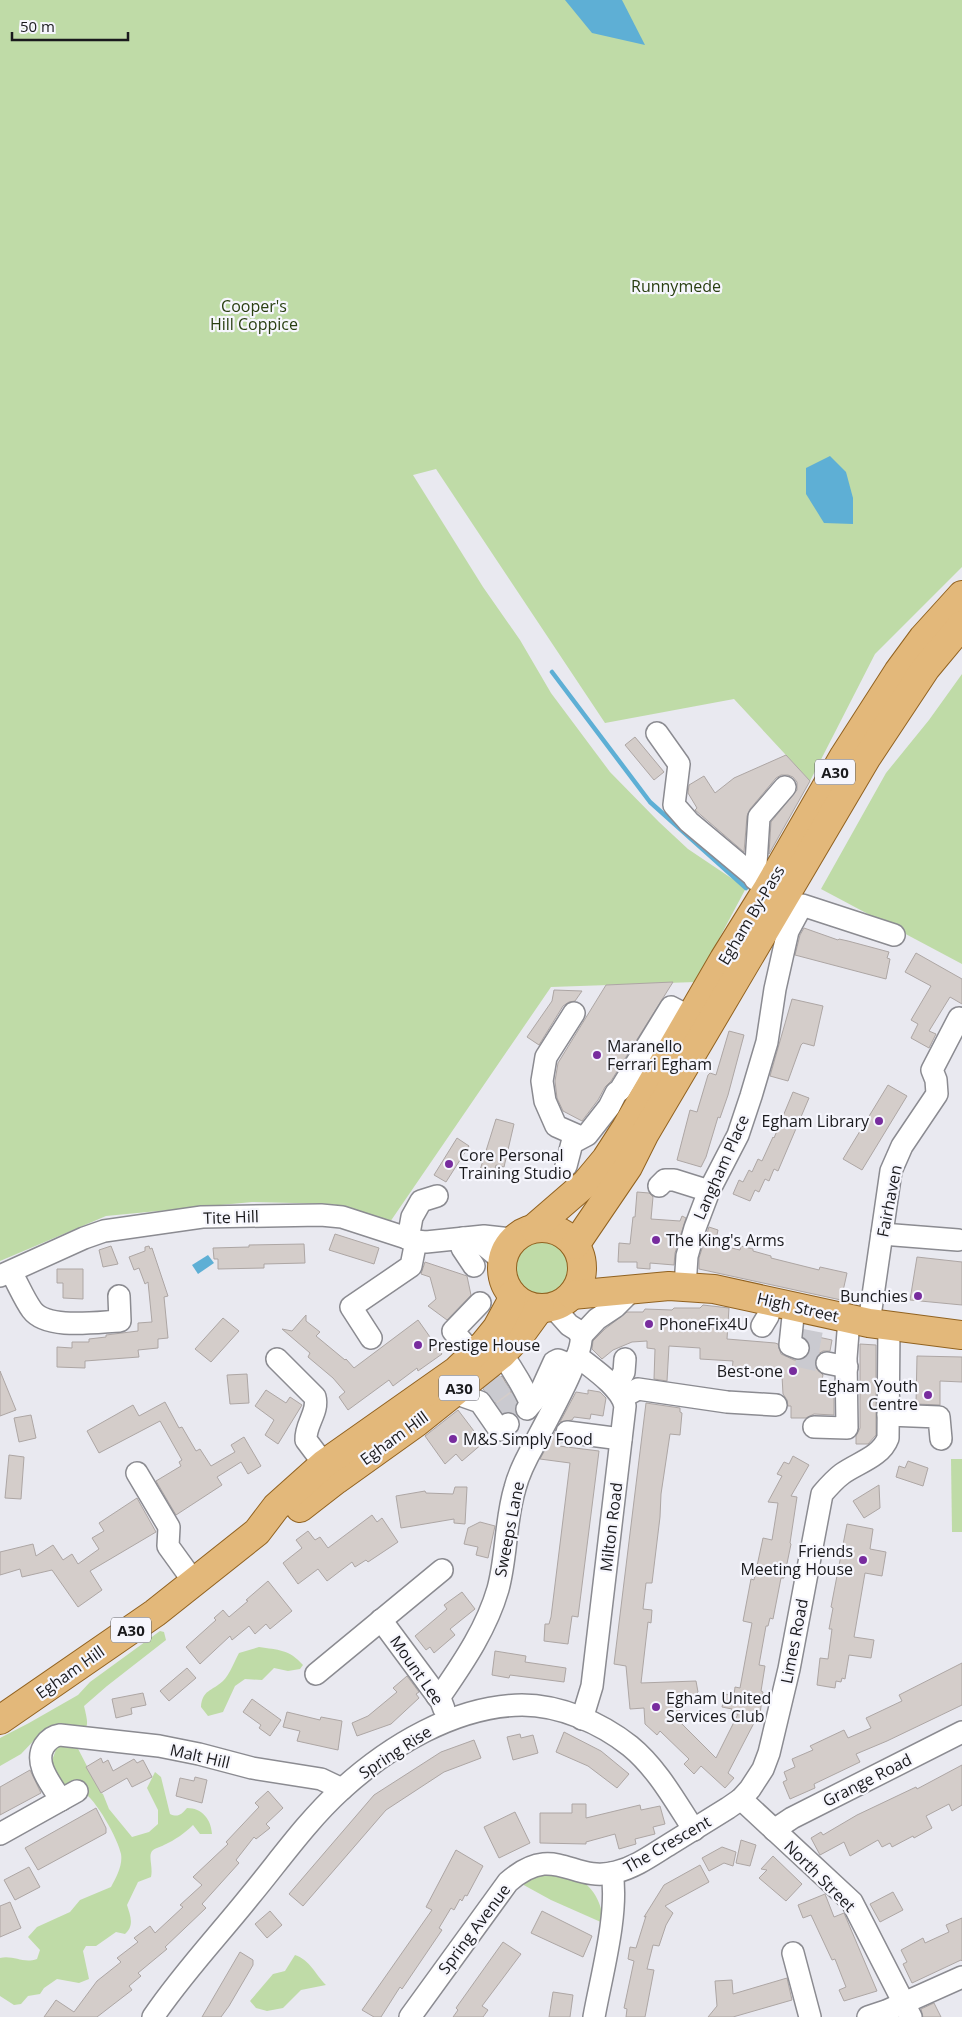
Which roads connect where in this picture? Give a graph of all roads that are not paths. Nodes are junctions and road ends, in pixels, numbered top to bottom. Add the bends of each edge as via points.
1 (962, 595) edge
2 (962, 625) edge
3 (657, 733) dead end
4 (785, 787) dead end
5 (762, 883) junction
6 (894, 934) dead end
7 (574, 1013) dead end
8 (962, 1020) edge
9 (624, 1104) junction
10 (581, 1137) junction
11 (566, 1166) dead end
12 (659, 1186) dead end
13 (709, 1191) junction
14 (437, 1196) dead end
15 (882, 1234) junction
16 (465, 1238) junction
17 (412, 1240) junction
18 (958, 1240) dead end
19 (517, 1242) junction
20 (578, 1253) junction
21 (474, 1266) dead end
22 (6, 1274) edge
23 (685, 1287) junction
24 (633, 1289) junction
25 (512, 1295) junction
26 (119, 1296) dead end
27 (558, 1302) junction
28 (480, 1303) dead end
29 (783, 1304) junction
30 (869, 1323) junction
31 (762, 1326) dead end
32 (962, 1335) edge
33 (371, 1338) dead end
34 (795, 1345) dead end
35 (577, 1347) junction
36 (502, 1354) junction
37 (474, 1355) junction
38 (277, 1359) dead end
39 (626, 1359) dead end
40 (619, 1392) junction
41 (776, 1405) dead end
42 (888, 1415) junction
43 (814, 1427) dead end
44 (567, 1432) dead end
45 (621, 1439) junction
46 (941, 1440) dead end
47 (136, 1472) dead end
48 (330, 1472) junction
49 (442, 1570) dead end
50 (194, 1582) junction
51 (381, 1620) junction
52 (316, 1674) dead end
53 (437, 1696) junction
54 (582, 1718) junction
55 (0, 1720) edge
56 (449, 1721) junction
57 (962, 1732) edge
58 (342, 1789) junction
59 (741, 1799) junction
60 (694, 1830) junction
61 (774, 1830) junction
62 (0, 1834) edge
63 (612, 1873) junction
64 (793, 1953) dead end
65 (962, 1977) edge
66 (908, 2010) edge
67 (153, 2017) edge
68 (410, 2017) edge
69 (594, 2017) edge
70 (810, 2017) edge
71 (868, 2017) edge

1 - 5 main road, Egham By-Pass / A30 via 898,672
2 - 20 main road, Egham By-Pass / A30 via 926,668 867,757
3 - 5 street via 679,764 674,806
4 - 5 street via 759,817
5 - 9 main road, Egham By-Pass / A30 via 690,1017
6 - 13 street, Langham Place via 802,905 788,931 768,987 768,1042 751,1096 738,1135
7 - 10 street via 546,1057 542,1081 545,1101 556,1126
8 - 15 street, Fairhaven via 958,1018 932,1070 937,1094 895,1160
9 - 10 street via 610,1107 587,1135
9 - 19 main road, Egham By-Pass / A30 via 594,1174
10 - 11 street via 572,1143
12 - 13 street via 665,1180 674,1180
13 - 23 street, Langham Place via 687,1256
14 - 17 street via 420,1201 412,1218
15 - 18 street
15 - 30 street, Fairhaven
16 - 17 street, Tite Hill via 426,1242
16 - 19 street via 485,1246
16 - 21 street via 462,1248
17 - 22 street, Tite Hill via 342,1218 321,1215 202,1217 104,1231
17 - 33 street via 411,1266 351,1307
19 - 20 main road via 555,1230 570,1239
19 - 25 main road via 502,1278
20 - 24 main road
20 - 27 main road via 578,1285
22 - 26 street via 33,1312 49,1321 125,1321
23 - 24 main road, High Street
23 - 29 main road, High Street
24 - 27 main road, High Street
24 - 35 street, Sweeps Lane via 597,1319
25 - 27 main road via 523,1304
25 - 37 main road, Egham Hill / A30 via 497,1328
27 - 35 street via 576,1321
27 - 36 main road, Egham Hill / A30 via 524,1330
28 - 37 street via 454,1331
29 - 30 main road, High Street
29 - 31 street via 768,1316
29 - 34 street
30 - 32 main road, High Street
30 - 42 street, Limes Road
30 - 43 street via 838,1356 847,1428
35 - 36 street via 554,1362 539,1394 521,1392
35 - 40 street
35 - 53 street, Sweeps Lane via 562,1390 515,1487 498,1589 472,1648
36 - 48 main road, Egham Hill / A30 via 489,1407 417,1422
37 - 48 main road, Egham Hill / A30
38 - 48 street via 316,1397 306,1440
39 - 40 street
40 - 41 street via 638,1389 727,1402
40 - 45 street, Milton Road via 626,1406
42 - 46 street via 939,1417
42 - 59 street, Limes Road via 888,1438 883,1448 842,1475 822,1494 789,1670 769,1753 756,1781
44 - 45 street
45 - 54 street, Milton Road via 592,1686
47 - 50 street via 169,1527 168,1546
48 - 50 main road, Egham Hill / A30 via 300,1509 257,1532
49 - 51 street, Mount Lee
50 - 55 main road, Egham Hill / A30 via 155,1614
51 - 52 street, Mount Lee
51 - 53 street, Mount Lee
53 - 56 street, Mount Lee
54 - 56 street, Spring Rise via 551,1708 522,1705 473,1713
54 - 60 street, Spring Rise via 630,1746 662,1782
56 - 58 street, Spring Rise via 380,1758
57 - 61 street, Grange Road
58 - 62 street, Malt Hill via 321,1779 252,1768 159,1746 55,1736 40,1753 41,1763 69,1796
58 - 67 street, Spring Rise via 308,1826
59 - 60 street, The Crescent
59 - 61 street, North Street
60 - 63 street, The Crescent via 633,1867
61 - 66 street, North Street via 852,1902
63 - 68 street, Spring Avenue via 592,1873 549,1863 518,1874 508,1882
63 - 69 street, The Crescent via 612,1918
64 - 70 street
65 - 66 street
66 - 71 street

